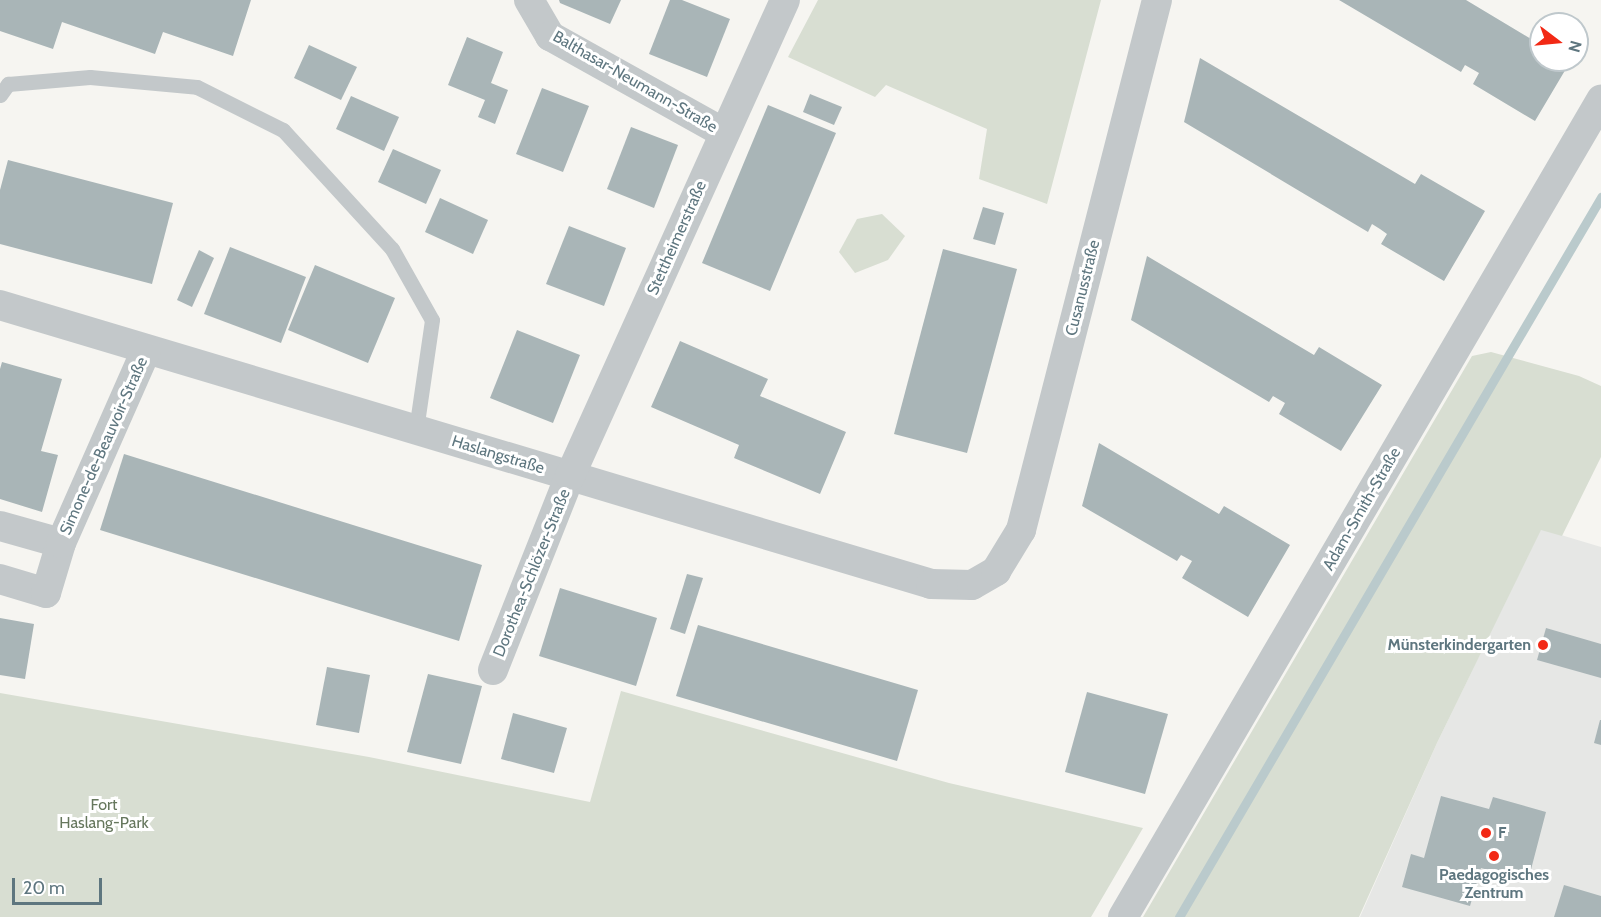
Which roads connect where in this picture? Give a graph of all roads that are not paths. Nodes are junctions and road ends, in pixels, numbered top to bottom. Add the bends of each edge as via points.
1 (529, 0) edge
2 (785, 0) edge
3 (1158, 0) edge
4 (0, 95) edge
5 (1601, 100) edge
6 (724, 133) junction
7 (0, 304) edge
8 (146, 350) junction
9 (416, 430) junction
10 (570, 476) junction
11 (0, 526) edge
12 (61, 543) junction
13 (996, 572) joint
14 (0, 579) edge
15 (493, 670) dead end
16 (1123, 917) edge

1 - 6 street, Balthasar-Neumann-Straße via 550,36
2 - 6 street, Stettheimerstraße
3 - 13 street, Cusanusstraße via 1021,530
4 - 9 lane via 8,84 90,77 197,87 283,129 392,249 432,320
5 - 16 street, Adam-Smith-Straße
6 - 10 street, Stettheimerstraße
7 - 8 street, Haslangstraße
8 - 9 street, Haslangstraße
8 - 12 street, Simone-de-Beauvoir-Straße
9 - 10 street, Haslangstraße
10 - 13 street, Haslangstraße via 931,585 972,585
10 - 15 street, Dorothea-Schlözer-Straße
11 - 12 street, Simone-de-Beauvoir-Straße
12 - 14 street, Simone-de-Beauvoir-Straße via 46,593

